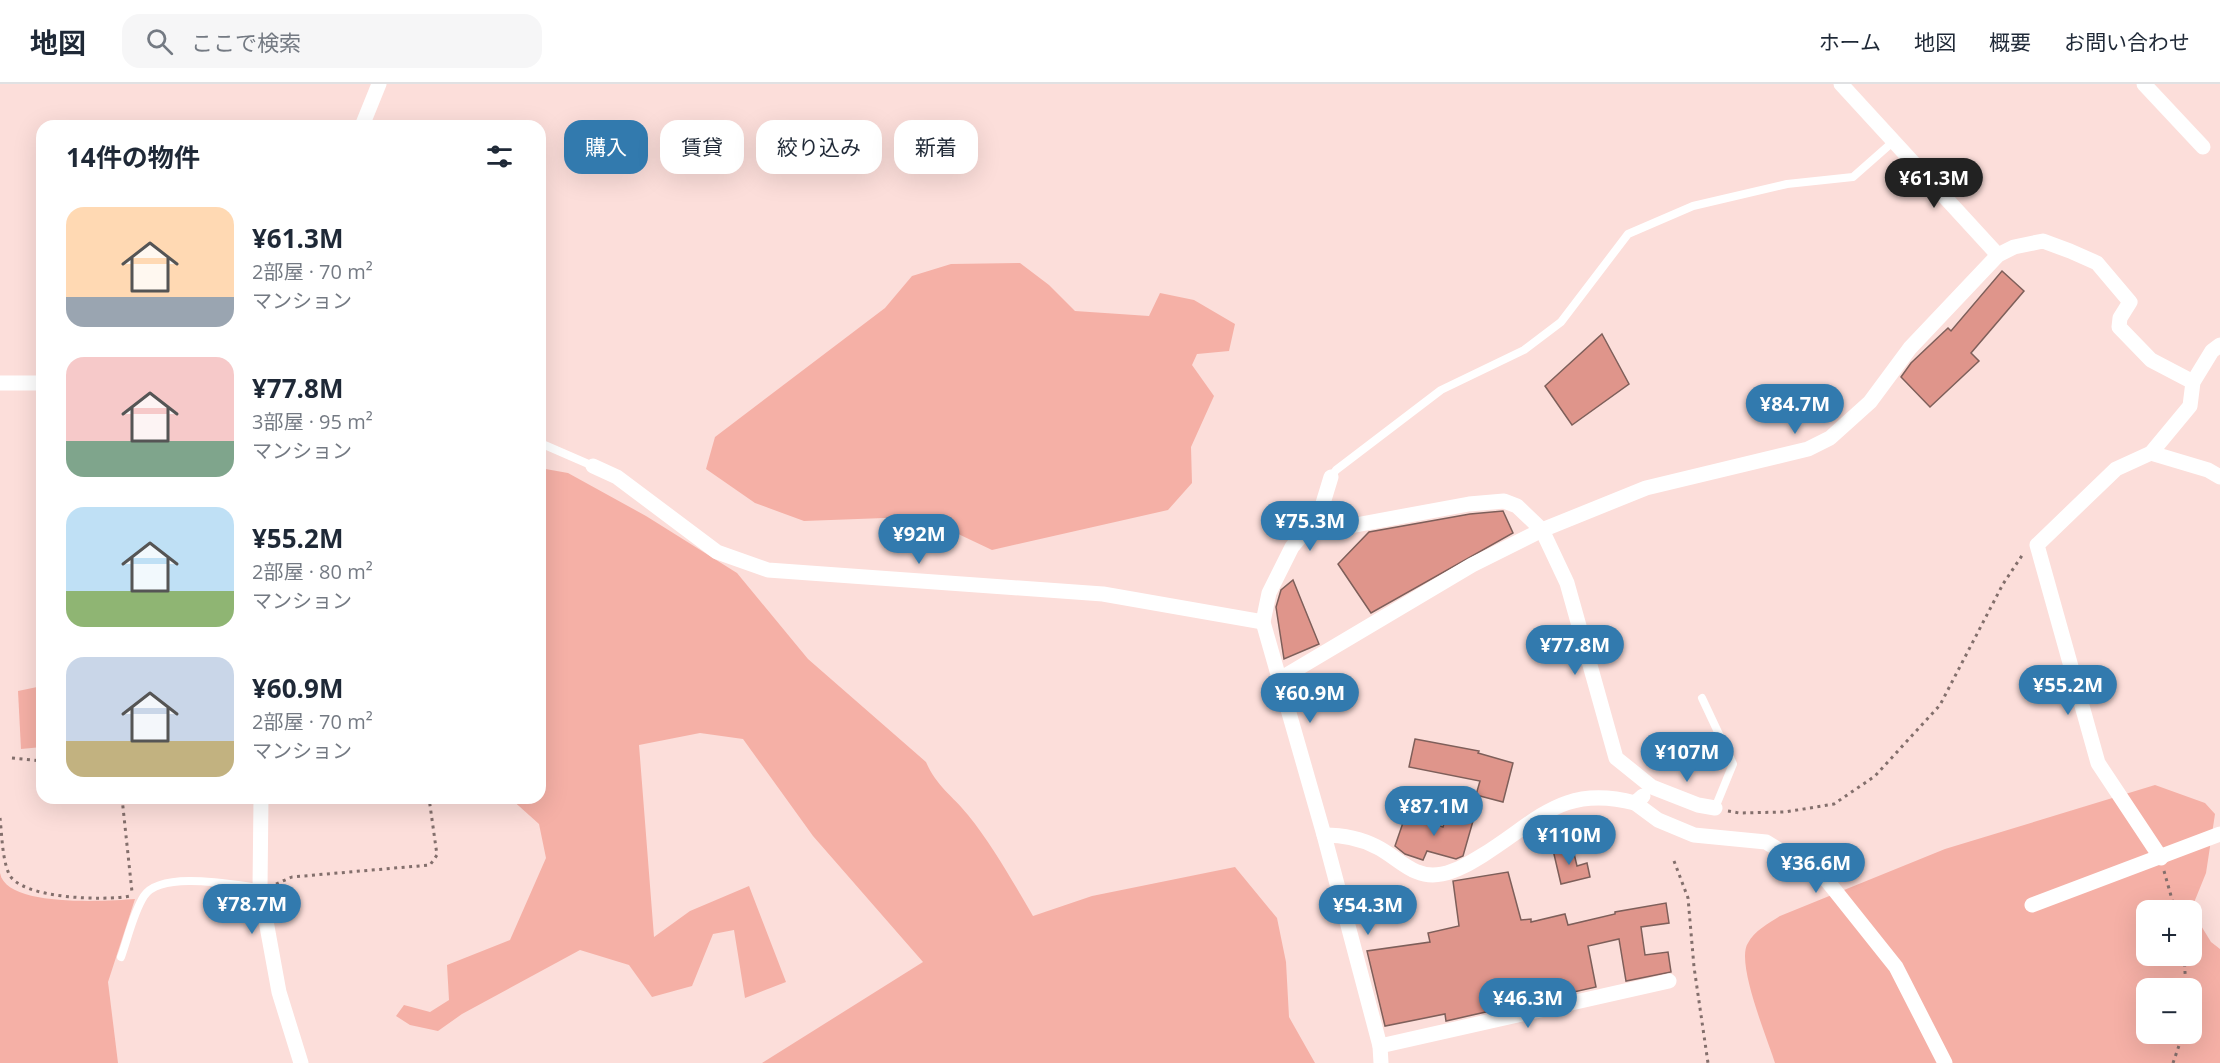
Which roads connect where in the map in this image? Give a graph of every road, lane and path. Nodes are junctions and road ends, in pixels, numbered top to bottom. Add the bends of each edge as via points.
1 (379, 84) edge
2 (1841, 84) edge
3 (2144, 84) edge
4 (364, 120) edge
5 (1895, 140) junction
6 (2203, 147) dead end
7 (1998, 255) junction
8 (2220, 345) edge
9 (2193, 382) junction
10 (36, 383) edge
11 (0, 384) edge
12 (546, 446) edge
13 (2151, 453) junction
14 (593, 466) joint
15 (1332, 477) joint
16 (2220, 477) edge
17 (1542, 530) junction
18 (1302, 536) junction
19 (2037, 545) junction
20 (1263, 622) junction
21 (1280, 679) junction
22 (1702, 698) dead end
23 (12, 759) dead end
24 (36, 761) edge
25 (1652, 788) junction
26 (1635, 803) junction
27 (123, 804) edge
28 (261, 804) edge
29 (430, 804) edge
30 (1716, 808) junction
31 (0, 818) edge
32 (2220, 834) edge
33 (1324, 836) junction
34 (2161, 858) junction
35 (1674, 861) dead end
36 (260, 888) junction
37 (150, 891) junction
38 (133, 895) junction
39 (2172, 900) edge
40 (2032, 905) dead end
41 (121, 957) dead end
42 (1669, 981) dead end
43 (2180, 1044) edge
44 (1380, 1046) junction
45 (301, 1063) edge
46 (1381, 1063) edge
47 (1708, 1063) edge
48 (1946, 1063) edge
49 (2173, 1063) edge

1 - 4 street
2 - 5 street
3 - 6 street
5 - 7 street
5 - 15 lane via 1852,177 1786,184 1694,206 1628,234 1561,322 1524,350 1441,390
7 - 9 street via 2043,241 2097,263 2130,302 2119,327 2151,360
7 - 17 street via 1910,348 1870,402 1830,438 1808,449 1646,488
8 - 9 street
9 - 13 street via 2190,406
10 - 11 street
12 - 14 lane
13 - 16 street
13 - 19 street via 2116,470
14 - 20 street via 617,477 717,552 768,570 1103,594
15 - 18 street via 1320,513
17 - 18 street via 1517,506 1504,501 1468,504
17 - 21 street via 1472,565
17 - 25 street via 1567,583 1616,758
18 - 20 street via 1292,547 1269,593
19 - 30 path via 2023,554 2003,584 1940,705 1875,776 1834,804 1785,812 1739,813
19 - 34 street via 2097,763
20 - 21 street
21 - 33 street
22 - 30 lane via 1733,764
23 - 24 path
25 - 26 street
25 - 30 street
26 - 33 street via 1612,797 1587,797 1550,808 1464,867 1440,875 1416,874 1377,846 1345,835
26 - 48 street via 1658,820 1694,835 1766,842 1825,878 1896,967
27 - 38 path
28 - 36 street
29 - 36 path via 437,855 430,865 292,878
31 - 38 path via 9,873 17,884 85,899
32 - 34 street
33 - 44 street
34 - 39 path
34 - 40 street
35 - 47 path via 1688,898
36 - 37 lane via 184,881 158,884
36 - 45 street via 279,992
37 - 38 path
37 - 41 lane
42 - 44 street
43 - 49 path
44 - 46 street

